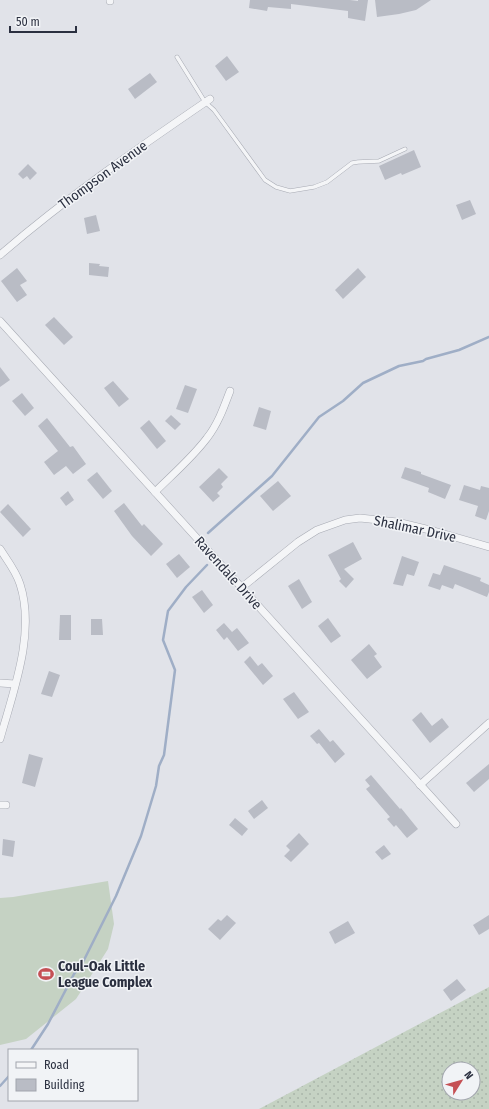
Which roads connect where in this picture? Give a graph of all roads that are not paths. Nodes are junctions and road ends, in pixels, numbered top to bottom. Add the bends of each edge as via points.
1 (177, 58) dead end
2 (208, 101) junction
3 (405, 149) dead end
4 (0, 255) edge
5 (0, 321) edge
6 (230, 391) dead end
7 (155, 492) junction
8 (489, 547) edge
9 (0, 550) edge
10 (241, 588) junction
11 (0, 683) edge
12 (15, 684) junction
13 (489, 723) edge
14 (0, 739) edge
15 (420, 785) junction
16 (456, 824) dead end

1 - 2 lane
2 - 3 lane via 265,180 290,191 328,182 352,163 379,161
2 - 4 street, Thompson Avenue via 164,130 50,214
5 - 7 street, Ravendale Drive
6 - 7 street via 220,416 207,438
7 - 10 street, Ravendale Drive
8 - 10 street, Shalimar Drive via 397,522 360,518 345,520 327,525 298,542
9 - 12 street via 19,582 25,612 24,641
10 - 15 street, Ravendale Drive
11 - 12 street
12 - 14 street
13 - 15 street
15 - 16 street, Ravendale Drive

